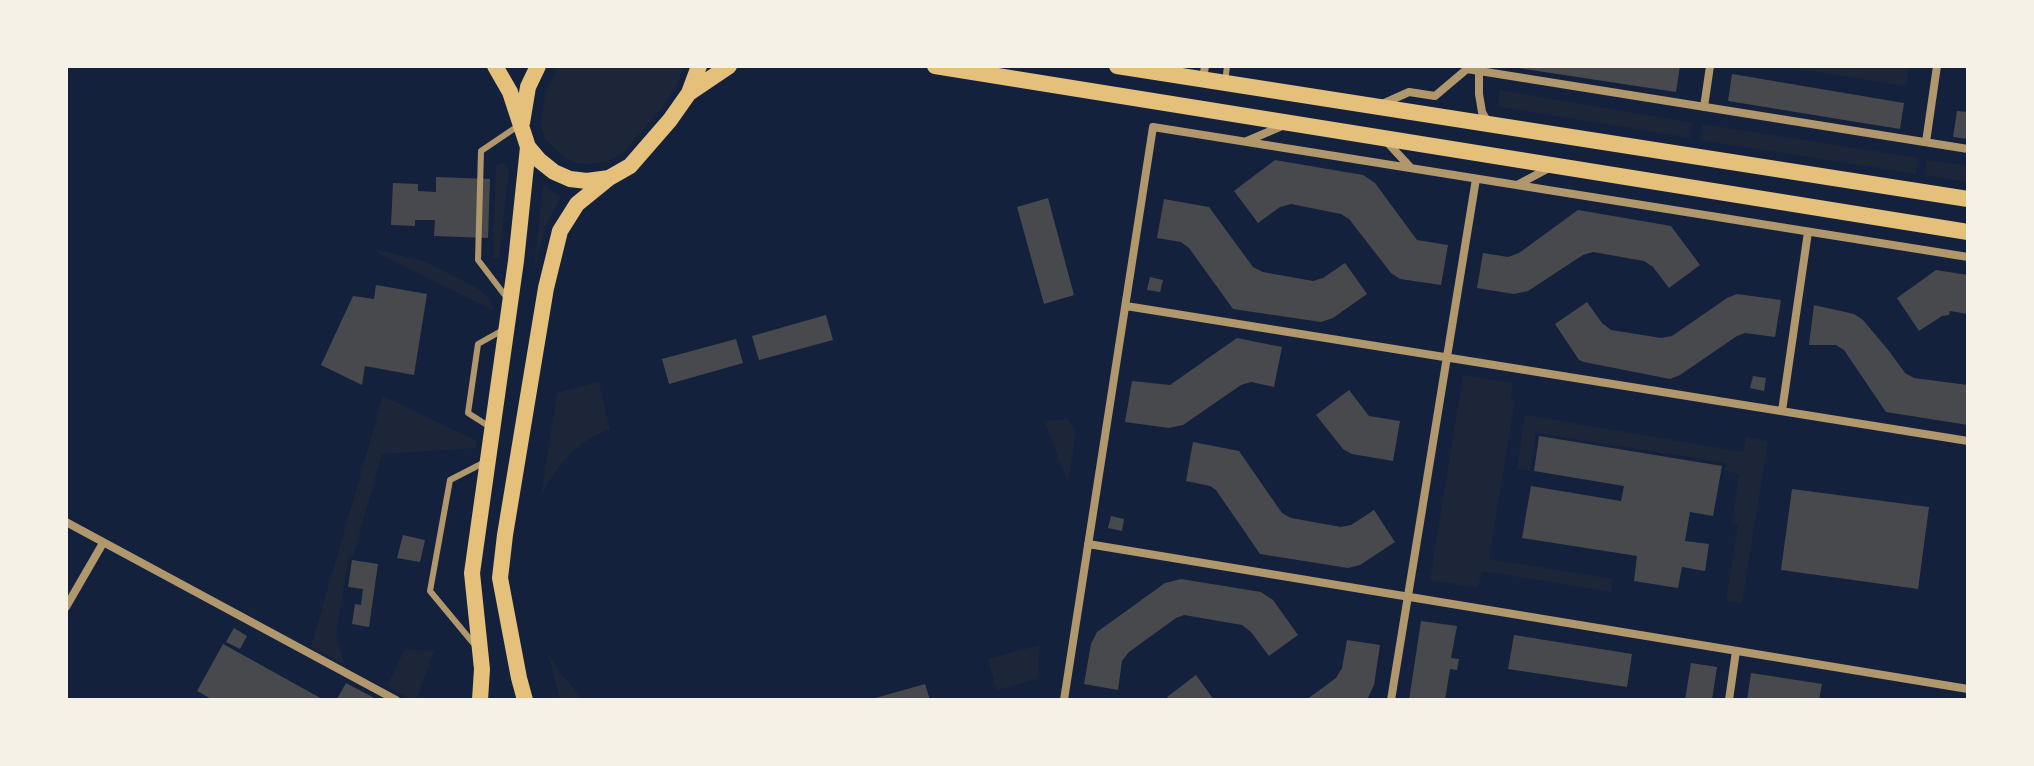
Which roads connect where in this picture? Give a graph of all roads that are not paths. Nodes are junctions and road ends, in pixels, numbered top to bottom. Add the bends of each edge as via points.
1 (495, 66) edge
2 (538, 66) edge
3 (699, 66) edge
4 (729, 66) edge
5 (935, 66) edge
6 (1117, 66) edge
7 (1710, 66) edge
8 (1937, 66) edge
9 (1467, 67) edge
10 (1479, 71) junction
11 (1204, 73) edge
12 (1226, 74) edge
13 (689, 93) junction
14 (1377, 107) junction
15 (1704, 107) junction
16 (1289, 123) junction
17 (521, 124) junction
18 (1488, 124) junction
19 (1384, 138) junction
20 (1246, 142) junction
21 (1926, 142) junction
22 (528, 147) junction
23 (1968, 149) edge
24 (1554, 166) junction
25 (1411, 168) junction
26 (609, 178) junction
27 (1476, 179) junction
28 (1516, 185) junction
29 (1968, 199) edge
30 (1808, 232) junction
31 (1968, 232) edge
32 (1968, 257) edge
33 (510, 301) junction
34 (1126, 306) junction
35 (506, 328) junction
36 (1447, 357) junction
37 (1782, 411) junction
38 (492, 429) junction
39 (1968, 441) edge
40 (488, 461) junction
41 (66, 522) edge
42 (103, 543) junction
43 (1088, 544) junction
44 (1408, 596) junction
45 (66, 607) edge
46 (481, 651) junction
47 (1736, 651) junction
48 (1968, 689) edge
49 (396, 700) edge
50 (480, 700) edge
51 (525, 700) edge
52 (1064, 700) edge
53 (1391, 700) edge
54 (1729, 700) edge

1 - 17 main road
2 - 17 main road
3 - 13 main road
4 - 13 main road
5 - 16 main road
6 - 11 main road
7 - 15 street
8 - 21 street
9 - 10 street
9 - 14 street via 1435,96 1409,92
10 - 15 street
10 - 18 street
11 - 12 main road
12 - 14 main road
13 - 26 main road via 630,166
14 - 18 main road
15 - 21 street
16 - 19 main road
16 - 20 street
17 - 22 main road
17 - 33 lane via 481,151 478,260
18 - 29 main road
19 - 24 main road
19 - 25 street
20 - 25 street
20 - 34 street via 1153,127
21 - 23 street
22 - 26 main road via 554,172 570,179
22 - 33 main road
24 - 28 street
24 - 31 main road
25 - 27 street
26 - 51 main road via 577,204 560,231 507,519 500,578
27 - 28 street
27 - 36 street
28 - 30 street
30 - 32 street
30 - 37 street
33 - 35 main road
34 - 36 street
34 - 43 street
35 - 38 main road
35 - 38 lane via 478,344 468,413
36 - 37 street
36 - 44 street
37 - 39 street
38 - 40 main road
40 - 46 main road via 472,573
40 - 46 lane via 450,480 430,591
41 - 42 street
42 - 45 street
42 - 49 street
43 - 44 street
43 - 52 street
44 - 47 street
44 - 53 street
46 - 50 main road
47 - 48 street
47 - 54 street

